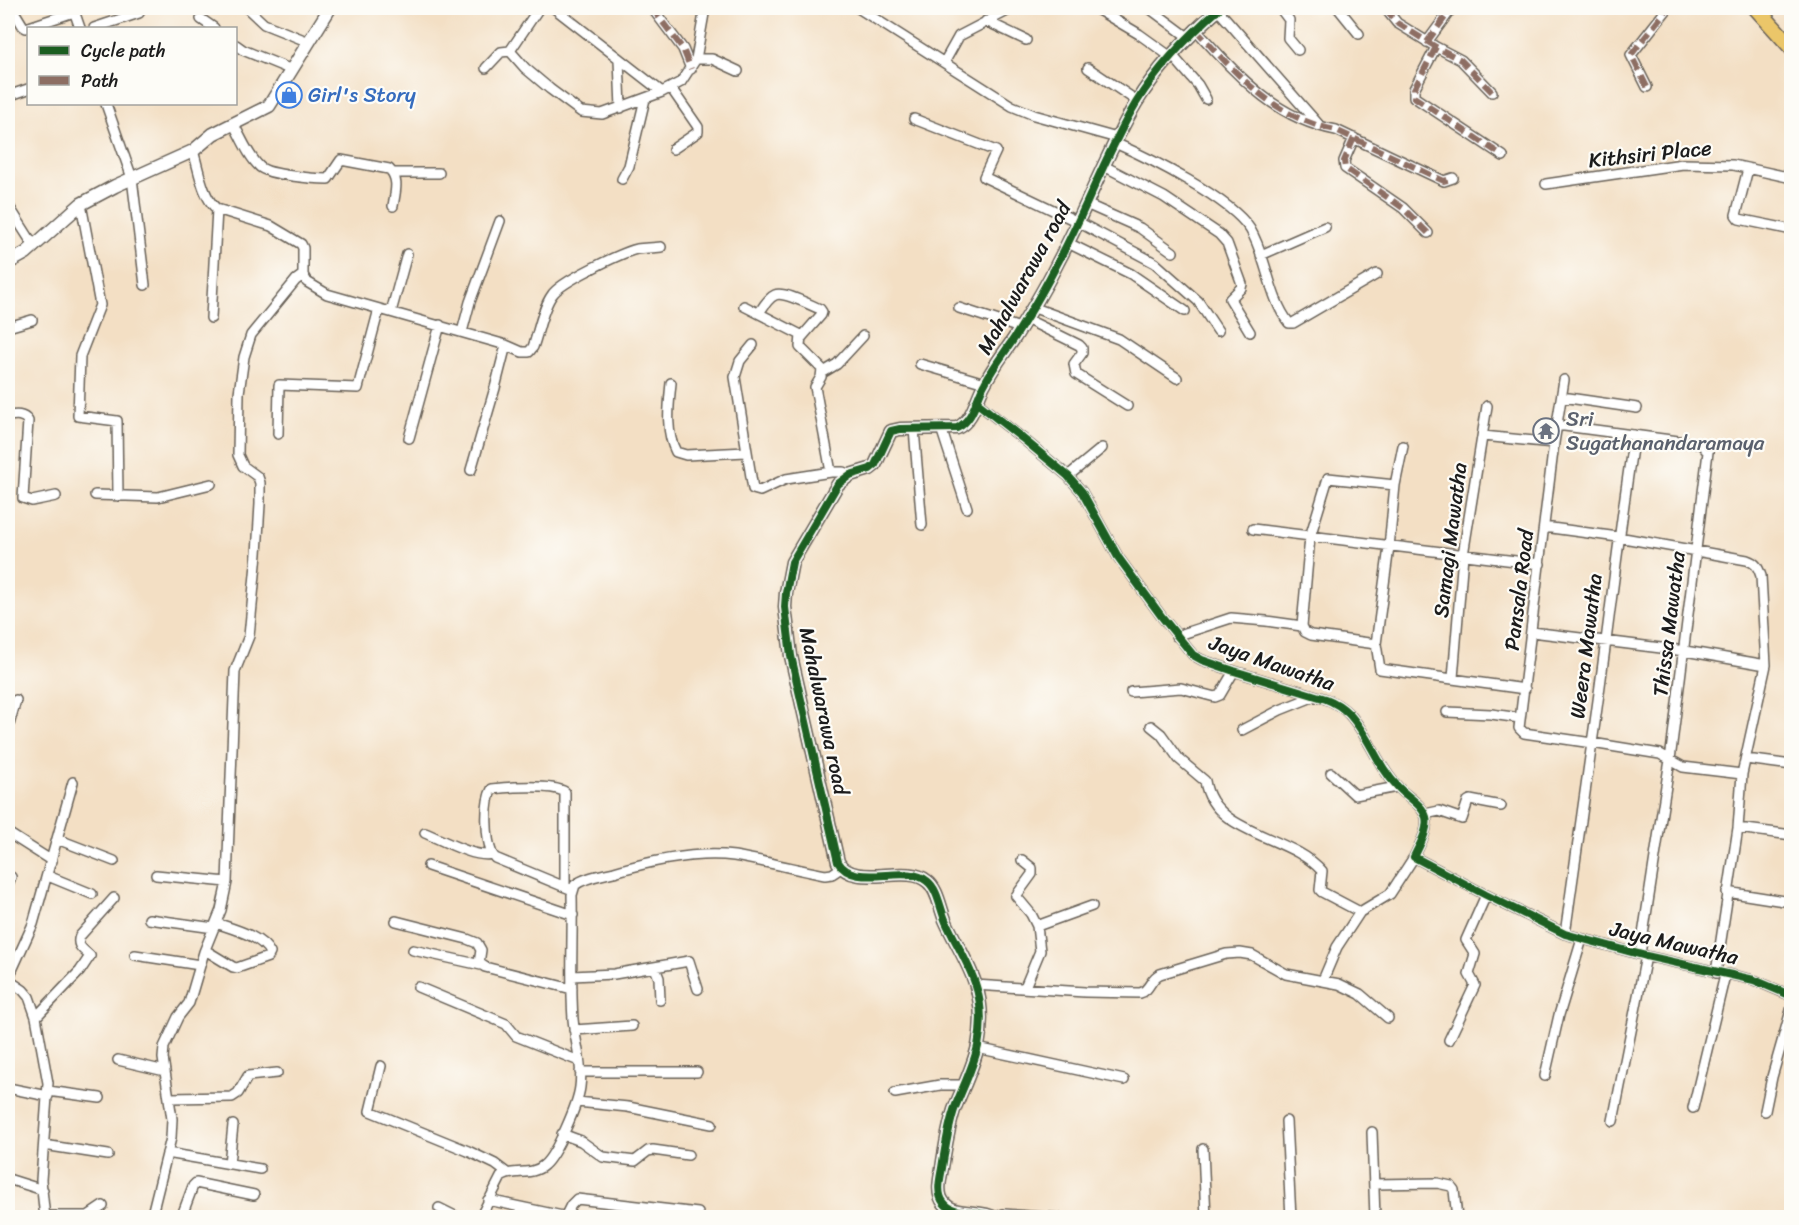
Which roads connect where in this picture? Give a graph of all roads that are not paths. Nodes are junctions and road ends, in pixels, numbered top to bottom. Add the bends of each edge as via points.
1 (12, 8) edge
2 (247, 8) edge
3 (330, 8) edge
4 (539, 8) edge
5 (554, 8) edge
6 (652, 8) edge
7 (705, 8) edge
8 (858, 8) edge
9 (1013, 8) edge
10 (1095, 8) edge
11 (1149, 8) edge
12 (1280, 8) edge
13 (1338, 8) edge
14 (1385, 8) edge
15 (1452, 8) edge
16 (1668, 8) edge
17 (1756, 8) edge
18 (1764, 8) edge
19 (1219, 9) edge
20 (73, 10) edge
21 (139, 13) dead end
22 (201, 19) dead end
23 (986, 21) junction
24 (29, 27) edge
25 (80, 27) edge
26 (97, 27) edge
27 (213, 27) edge
28 (27, 28) edge
29 (1192, 33) junction
30 (1359, 34) dead end
31 (1791, 39) edge
32 (1026, 40) dead end
33 (309, 42) junction
34 (1431, 44) junction
35 (237, 46) edge
36 (1791, 48) edge
37 (1298, 50) dead end
38 (510, 51) junction
39 (1172, 56) junction
40 (696, 59) junction
41 (619, 60) junction
42 (945, 61) junction
43 (486, 68) dead end
44 (1088, 68) dead end
45 (691, 69) junction
46 (292, 70) junction
47 (738, 71) dead end
48 (671, 87) junction
49 (1647, 87) dead end
50 (27, 88) edge
51 (662, 92) junction
52 (1492, 92) dead end
53 (8, 96) edge
54 (645, 99) junction
55 (1206, 99) dead end
56 (1137, 101) junction
57 (106, 105) edge
58 (621, 108) junction
59 (914, 119) dead end
60 (233, 123) junction
61 (1321, 128) junction
62 (1354, 138) junction
63 (1116, 140) junction
64 (673, 149) dead end
65 (193, 151) junction
66 (1503, 156) dead end
67 (1104, 166) junction
68 (1749, 170) junction
69 (394, 173) junction
70 (439, 173) dead end
71 (132, 178) junction
72 (1454, 178) dead end
73 (1791, 178) edge
74 (622, 180) dead end
75 (1546, 184) dead end
76 (81, 204) junction
77 (1086, 204) junction
78 (8, 205) edge
79 (393, 207) dead end
80 (218, 209) junction
81 (500, 220) dead end
82 (1078, 222) junction
83 (1326, 227) dead end
84 (1791, 230) edge
85 (1428, 233) dead end
86 (1068, 243) junction
87 (34, 246) junction
88 (661, 247) dead end
89 (1173, 252) dead end
90 (407, 254) dead end
91 (1261, 255) junction
92 (8, 263) edge
93 (1377, 274) dead end
94 (303, 275) junction
95 (146, 285) dead end
96 (744, 306) dead end
97 (1032, 307) junction
98 (959, 308) dead end
99 (379, 309) junction
100 (1185, 311) dead end
101 (391, 312) junction
102 (759, 313) junction
103 (211, 318) dead end
104 (32, 320) dead end
105 (1023, 324) junction
106 (440, 325) junction
107 (8, 327) edge
108 (462, 332) junction
109 (1218, 332) dead end
110 (1250, 332) dead end
111 (863, 336) dead end
112 (801, 338) junction
113 (506, 345) junction
114 (753, 345) dead end
115 (920, 364) dead end
116 (822, 373) junction
117 (1177, 378) dead end
118 (1564, 380) dead end
119 (671, 382) dead end
120 (985, 383) junction
121 (1562, 397) junction
122 (976, 402) junction
123 (1127, 406) dead end
124 (1487, 406) dead end
125 (1637, 408) dead end
126 (8, 416) edge
127 (1557, 425) junction
128 (941, 428) junction
129 (914, 429) junction
130 (278, 435) dead end
131 (1634, 435) junction
132 (1482, 436) junction
133 (409, 438) dead end
134 (1554, 443) junction
135 (1403, 446) dead end
136 (1102, 448) dead end
137 (746, 452) junction
138 (471, 470) dead end
139 (831, 472) junction
140 (850, 475) junction
141 (1068, 476) junction
142 (211, 484) dead end
143 (1395, 485) junction
144 (95, 495) dead end
145 (57, 496) dead end
146 (118, 496) junction
147 (967, 508) dead end
148 (922, 525) dead end
149 (1544, 527) junction
150 (1253, 529) dead end
151 (1310, 537) junction
152 (1618, 537) junction
153 (1389, 547) junction
154 (1696, 551) junction
155 (1462, 555) junction
156 (1539, 564) junction
157 (1302, 627) junction
158 (1532, 632) junction
159 (1176, 636) junction
160 (1607, 643) junction
161 (1376, 644) junction
162 (1685, 651) junction
163 (1766, 665) junction
164 (1234, 671) junction
165 (1453, 678) junction
166 (1525, 689) junction
167 (1131, 692) dead end
168 (1315, 696) junction
169 (16, 700) dead end
170 (1447, 712) dead end
171 (1520, 718) junction
172 (1151, 726) dead end
173 (8, 728) edge
174 (1242, 730) dead end
175 (1592, 743) junction
176 (1746, 759) junction
177 (1670, 760) junction
178 (1791, 765) edge
179 (1330, 773) dead end
180 (1742, 774) junction
181 (73, 782) dead end
182 (1397, 787) junction
183 (1501, 806) dead end
184 (1425, 814) junction
185 (1738, 828) junction
186 (8, 833) edge
187 (425, 833) dead end
188 (1791, 835) edge
189 (57, 839) junction
190 (492, 854) junction
191 (1414, 857) junction
192 (1022, 860) dead end
193 (52, 861) junction
194 (114, 861) dead end
195 (428, 866) dead end
196 (841, 868) junction
197 (156, 875) dead end
198 (48, 876) junction
199 (227, 882) junction
200 (569, 888) junction
201 (1727, 892) junction
202 (92, 894) dead end
203 (1485, 895) junction
204 (114, 898) dead end
205 (1784, 901) dead end
206 (1092, 906) dead end
207 (1360, 912) junction
208 (573, 915) junction
209 (149, 919) dead end
210 (396, 921) dead end
211 (215, 926) junction
212 (1037, 926) junction
213 (1565, 934) junction
214 (1582, 939) junction
215 (205, 950) junction
216 (413, 950) dead end
217 (135, 955) dead end
218 (1643, 955) junction
219 (200, 965) junction
220 (481, 965) junction
221 (656, 968) junction
222 (1721, 974) junction
223 (572, 976) junction
224 (8, 980) edge
225 (1323, 980) junction
226 (975, 985) junction
227 (418, 987) dead end
228 (1025, 987) junction
229 (572, 989) junction
230 (698, 989) dead end
231 (1791, 996) edge
232 (660, 1000) dead end
233 (1791, 1007) edge
234 (36, 1017) junction
235 (1388, 1018) dead end
236 (632, 1026) dead end
237 (574, 1030) junction
238 (1449, 1040) dead end
239 (977, 1048) junction
240 (118, 1060) dead end
241 (579, 1061) junction
242 (381, 1066) dead end
243 (165, 1071) junction
244 (277, 1072) dead end
245 (580, 1072) junction
246 (697, 1072) dead end
247 (1545, 1076) dead end
248 (1125, 1080) dead end
249 (964, 1085) junction
250 (8, 1088) edge
251 (48, 1093) junction
252 (895, 1093) dead end
253 (100, 1098) dead end
254 (170, 1098) junction
255 (577, 1102) junction
256 (1693, 1108) dead end
257 (1765, 1111) dead end
258 (1286, 1121) dead end
259 (1612, 1121) dead end
260 (712, 1124) dead end
261 (233, 1125) dead end
262 (1372, 1132) dead end
263 (562, 1134) junction
264 (44, 1145) junction
265 (1203, 1149) dead end
266 (167, 1153) junction
267 (108, 1155) dead end
268 (688, 1155) dead end
269 (229, 1164) junction
270 (260, 1169) dead end
271 (507, 1173) junction
272 (8, 1179) edge
273 (1374, 1184) junction
274 (43, 1190) junction
275 (254, 1195) dead end
276 (488, 1200) junction
277 (103, 1206) dead end
278 (439, 1208) dead end
279 (698, 1213) dead end
280 (569, 1216) edge
281 (45, 1217) edge
282 (151, 1218) edge
283 (181, 1218) edge
284 (459, 1218) edge
285 (480, 1218) edge
286 (995, 1218) edge
287 (1058, 1218) edge
288 (1206, 1218) edge
289 (1291, 1218) edge
290 (1375, 1218) edge
291 (1457, 1218) edge

1 - 28 street
2 - 33 street via 264,24
3 - 33 street
4 - 38 street
5 - 41 street
6 - 45 street via 683,49
7 - 40 street
8 - 42 street
9 - 23 street
10 - 39 street
11 - 29 street
12 - 37 street via 1290,20 1288,38
13 - 30 street
14 - 34 street via 1397,23
15 - 34 street
16 - 49 street via 1631,55
17 - 36 highway
18 - 31 highway
19 - 29 street, Mahalwarawa road
19 - 61 street
20 - 24 street
20 - 25 street
21 - 26 street
22 - 27 street
23 - 32 street
23 - 42 street via 959,36
29 - 39 street, Mahalwarawa road
29 - 61 street via 1250,88 1293,116
33 - 46 street
34 - 52 street via 1461,60
34 - 66 street via 1414,97
35 - 46 street
38 - 43 street via 501,52
38 - 58 street via 541,82 581,112 602,114
39 - 55 street
39 - 56 street, Mahalwarawa road
40 - 45 street
40 - 47 street via 712,59
41 - 51 street
41 - 58 street
42 - 63 street via 1024,111
44 - 56 street
45 - 48 street
46 - 60 street via 269,106
48 - 51 street
48 - 64 street via 699,132
50 - 53 street
51 - 54 street
54 - 58 street
54 - 74 street
56 - 63 street, Mahalwarawa road
57 - 71 street
59 - 82 street via 996,151 984,177
60 - 65 street
60 - 69 street via 254,160 270,173 328,179 345,159
61 - 62 street
62 - 72 street via 1444,181
62 - 85 street via 1345,168 1403,208
63 - 67 street, Mahalwarawa road
63 - 91 street via 1238,216 1250,230
65 - 71 street
65 - 80 street via 206,194
67 - 77 street, Mahalwarawa road
67 - 110 street via 1164,197 1227,243 1242,284 1230,299
68 - 73 street, Kithsiri Place
68 - 75 street, Kithsiri Place via 1733,165 1683,164
68 - 84 street via 1736,215 1739,219
69 - 70 street
69 - 79 street
71 - 76 street
71 - 95 street
76 - 87 street
76 - 146 street via 100,305 80,356 78,416 117,421
77 - 82 street, Mahalwarawa road
77 - 89 street via 1140,228
78 - 87 street
80 - 94 street via 271,226 302,244
80 - 103 street
81 - 108 street
82 - 86 street, Mahalwarawa road
82 - 109 street via 1155,263 1198,301
83 - 91 street
86 - 97 street, Mahalwarawa road
86 - 100 street via 1131,274
87 - 92 street
88 - 113 street via 624,254 562,284 549,300 533,348 522,352
90 - 101 street
91 - 93 street via 1277,301 1291,323
94 - 99 street via 327,294
94 - 199 street via 255,329 243,357 238,455 243,466 258,477 260,504 249,636 235,671
96 - 102 street
97 - 105 street, Mahalwarawa road
97 - 117 street via 1119,339
98 - 105 street
99 - 101 street
99 - 130 street via 358,388 279,385
101 - 106 street
102 - 112 street via 799,333
102 - 112 street via 770,298 783,294 820,309 821,315
104 - 107 street
105 - 120 street, Mahalwarawa road
105 - 123 street via 1079,345 1082,353 1074,364 1076,374
106 - 108 street
106 - 133 street
108 - 113 street
111 - 116 street via 837,364
112 - 116 street via 800,347
113 - 138 street
114 - 137 street via 740,361 735,377
115 - 120 street
116 - 139 street via 815,387
118 - 121 street, Pansala Road
119 - 137 street via 669,423 676,452
120 - 122 street, Mahalwarawa road
121 - 125 street
121 - 127 street, Pansala Road
122 - 128 street, Mahalwarawa road via 964,425
122 - 141 street, Jaya Mawatha
124 - 132 street, Samagi Mawatha
126 - 145 street via 19,415 28,421 23,498 32,501
127 - 131 street, Thissa Mawatha
127 - 134 street, Pansala Road
128 - 129 street, Mahalwarawa road
128 - 147 street
129 - 140 street, Mahalwarawa road via 891,431 875,465
129 - 148 street
131 - 152 street, Weera Mawatha
131 - 154 street, Thissa Mawatha via 1701,444 1708,452
132 - 134 street
132 - 155 street, Samagi Mawatha
134 - 149 street, Pansala Road
135 - 143 street
136 - 141 street
137 - 139 street via 751,485 756,491 786,479
139 - 140 street
140 - 196 street, Mahalwarawa road via 838,484 799,549 788,575 785,607 791,656
141 - 159 street, Jaya Mawatha via 1082,492 1118,557
142 - 146 street via 158,497
143 - 151 street via 1328,478
143 - 153 street
144 - 146 street
149 - 152 street
149 - 156 street, Pansala Road
150 - 151 street
151 - 153 street
151 - 157 street
152 - 154 street
152 - 160 street, Weera Mawatha
153 - 155 street
153 - 161 street
154 - 162 street, Thissa Mawatha
154 - 163 street via 1747,560 1759,568
155 - 156 street
155 - 165 street, Samagi Mawatha
156 - 158 street, Pansala Road
157 - 159 street via 1231,618
157 - 161 street via 1311,635
158 - 160 street
158 - 166 street, Pansala Road
159 - 164 street, Jaya Mawatha via 1197,658
160 - 162 street
160 - 175 street, Weera Mawatha
161 - 165 street via 1380,669
162 - 163 street
162 - 177 street, Thissa Mawatha
163 - 176 street
164 - 167 street via 1215,697 1181,688
164 - 168 street, Jaya Mawatha
165 - 166 street
166 - 171 street, Pansala Road
168 - 174 street
168 - 182 street, Jaya Mawatha via 1335,702 1351,716
169 - 173 street
170 - 171 street
171 - 175 street via 1519,728 1524,733
172 - 207 street via 1179,759 1205,781 1209,798 1228,817 1311,861 1322,871 1320,890
175 - 177 street, Weera Mawatha via 1660,754
175 - 213 street
176 - 178 street
176 - 180 street
177 - 180 street, Weera Mawatha via 1683,767
177 - 218 street, Thissa Mawatha
179 - 182 street via 1355,795
180 - 185 street
181 - 189 street
182 - 184 street, Jaya Mawatha
183 - 184 street via 1470,800 1462,819 1439,811
184 - 191 street via 1425,830
185 - 188 street
185 - 201 street
186 - 193 street
187 - 190 street via 476,854
189 - 193 street
189 - 194 street
190 - 200 street
190 - 200 street via 487,819 492,789 563,790
191 - 203 street, Jaya Mawatha
191 - 207 street via 1390,894
192 - 212 street via 1033,871 1016,896
193 - 198 street
195 - 208 street
196 - 200 street via 825,875 732,856 701,856 621,870
196 - 226 street via 853,873 927,880
197 - 199 street
198 - 202 street
198 - 224 street via 33,924
199 - 211 street
200 - 208 street
201 - 205 street
201 - 222 street
203 - 213 street, Jaya Mawatha
203 - 238 street via 1466,940 1475,954 1469,974 1475,985
204 - 234 street via 80,936 79,946 90,956
206 - 212 street
207 - 225 street via 1337,947
208 - 223 street
209 - 211 street
210 - 220 street via 468,939 481,947
211 - 215 street
211 - 215 street via 252,937 270,953 233,968
212 - 228 street via 1040,951
213 - 214 street, Jaya Mawatha
214 - 218 street, Jaya Mawatha
214 - 247 street
215 - 219 street
216 - 220 street
217 - 219 street
218 - 222 street, Jaya Mawatha
218 - 259 street, Thissa Mawatha
219 - 243 street via 189,1003 164,1047
220 - 229 street
221 - 223 street
221 - 230 street via 689,961
221 - 232 street
222 - 231 street, Jaya Mawatha via 1754,980
222 - 256 street
223 - 229 street
224 - 234 street via 29,997
225 - 228 street via 1286,974 1252,955 1240,953 1160,974 1140,993
225 - 235 street via 1360,994
226 - 228 street
226 - 239 street via 981,1018
227 - 241 street via 506,1024 516,1036
229 - 237 street
233 - 257 street
234 - 251 street
236 - 237 street
237 - 241 street
239 - 248 street
239 - 249 street
240 - 243 street
241 - 245 street
242 - 271 street via 370,1111 468,1151
243 - 254 street
244 - 254 street via 248,1077 232,1097
245 - 246 street
245 - 255 street
249 - 252 street
249 - 286 street via 944,1146 939,1191 952,1209
250 - 251 street
251 - 253 street
251 - 264 street
254 - 266 street via 172,1126
255 - 260 street via 628,1107
255 - 263 street
258 - 289 street
261 - 269 street
262 - 273 street
263 - 268 street via 609,1159 635,1161 653,1150
263 - 271 street via 552,1155 538,1170
264 - 267 street
264 - 274 street
265 - 288 street
266 - 269 street
266 - 282 street
269 - 270 street
271 - 276 street
272 - 274 street
273 - 290 street
273 - 291 street via 1451,1186
274 - 281 street
275 - 283 street via 196,1183
276 - 280 street
276 - 285 street
277 - 281 street via 88,1216
278 - 284 street
279 - 280 street via 577,1199
286 - 287 street via 1003,1214

